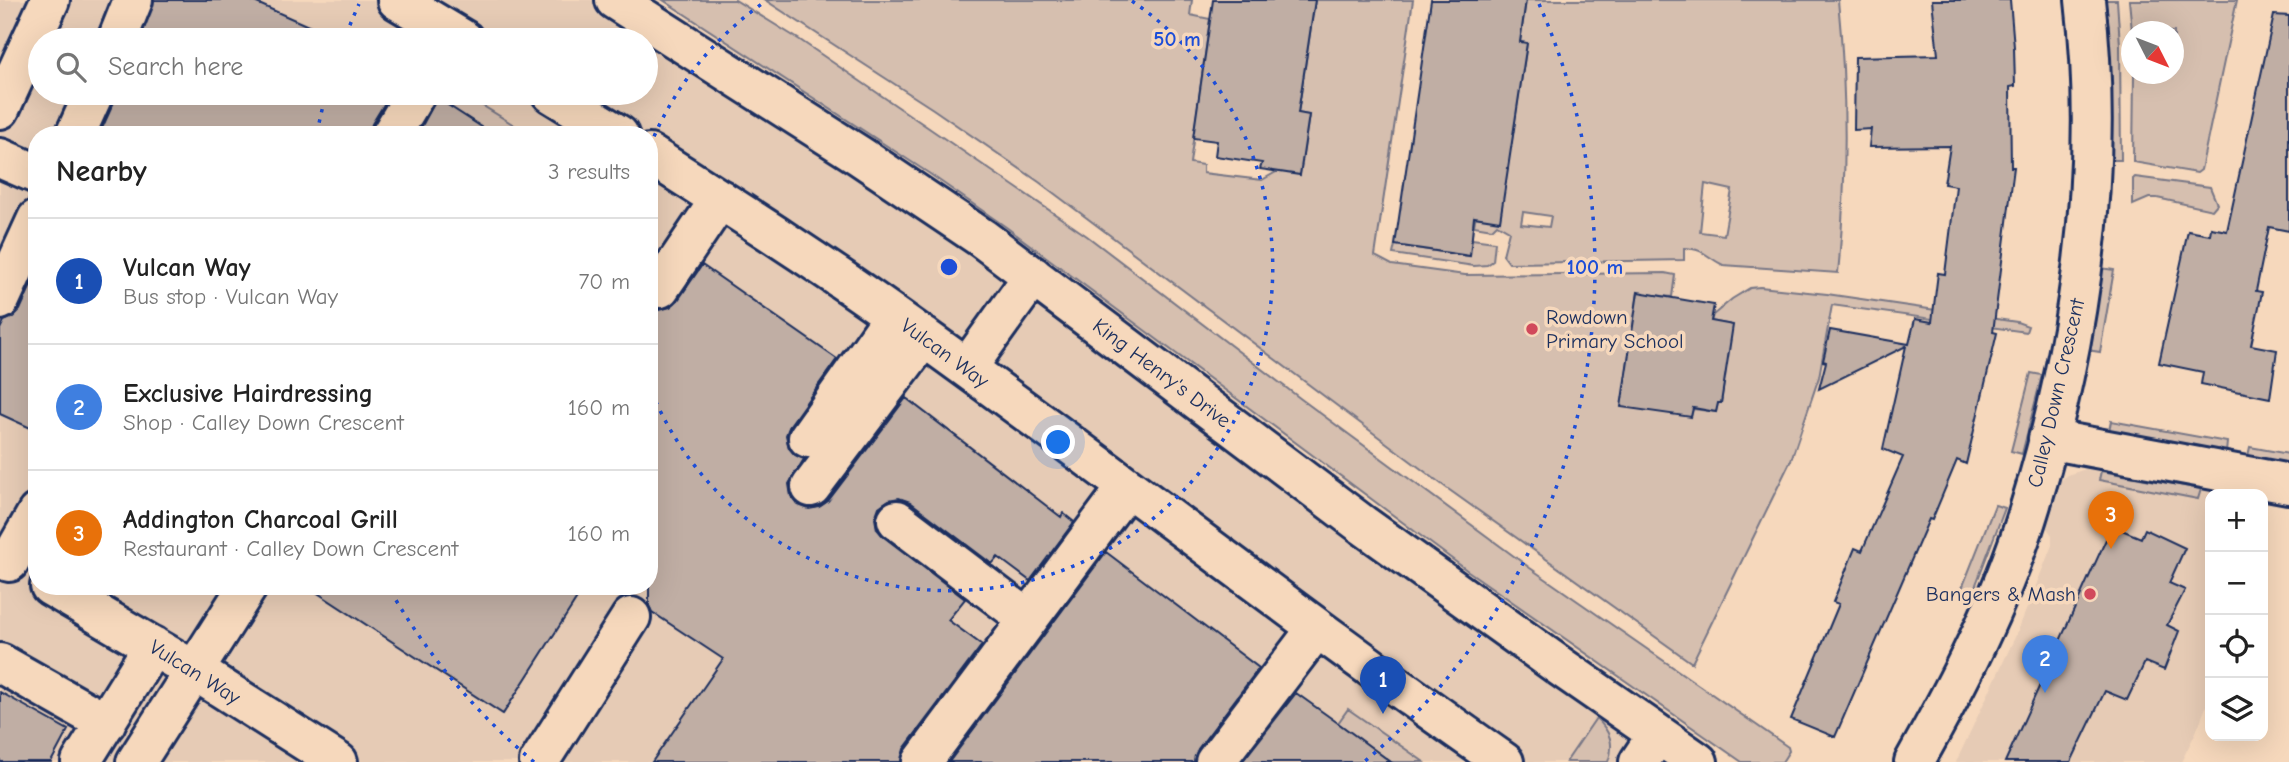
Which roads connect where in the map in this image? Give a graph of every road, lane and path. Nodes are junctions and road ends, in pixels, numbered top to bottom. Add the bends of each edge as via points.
1 (133, 0) edge
2 (397, 0) edge
3 (615, 0) edge
4 (2085, 0) edge
5 (47, 1) edge
6 (35, 28) edge
7 (122, 28) edge
8 (433, 28) edge
9 (28, 45) edge
10 (89, 105) edge
11 (380, 105) edge
12 (409, 105) edge
13 (570, 105) edge
14 (0, 110) edge
15 (79, 126) edge
16 (368, 126) edge
17 (396, 126) edge
18 (604, 126) edge
19 (0, 158) edge
20 (658, 162) edge
21 (28, 170) edge
22 (720, 199) junction
23 (28, 239) edge
24 (1033, 276) junction
25 (660, 289) dead end
26 (0, 300) edge
27 (909, 327) junction
28 (967, 368) junction
29 (808, 438) dead end
30 (2048, 439) junction
31 (2289, 484) edge
32 (811, 487) dead end
33 (1127, 487) junction
34 (897, 520) dead end
35 (28, 535) edge
36 (15, 566) edge
37 (65, 595) edge
38 (241, 595) edge
39 (631, 617) dead end
40 (1028, 620) junction
41 (1317, 628) junction
42 (153, 646) junction
43 (0, 663) edge
44 (195, 671) junction
45 (106, 723) junction
46 (1648, 748) edge
47 (81, 762) edge
48 (136, 762) edge
49 (338, 762) edge
50 (539, 762) edge
51 (922, 762) edge
52 (1215, 762) edge
53 (1504, 762) edge
54 (1698, 762) edge
55 (1914, 762) edge

1 - 7 street
2 - 8 street
3 - 24 street, King Henry's Drive via 871,163
4 - 30 street, Calley Down Crescent via 2091,94 2090,205 2075,316
5 - 6 street
9 - 14 street
10 - 15 street
11 - 16 street
12 - 17 street
13 - 18 street
19 - 21 street
20 - 22 street, Vulcan Way
22 - 25 street
22 - 27 street, Vulcan Way
23 - 26 street
24 - 28 street
24 - 46 street, King Henry's Drive
27 - 28 street, Vulcan Way
27 - 29 street
27 - 32 street
28 - 33 street, Vulcan Way
30 - 31 street
30 - 55 street, Calley Down Crescent via 2008,569
33 - 40 street
33 - 41 street, Vulcan Way
34 - 40 street
35 - 36 street
37 - 42 street, Vulcan Way
38 - 44 street
39 - 50 street
40 - 51 street
41 - 52 street
41 - 53 street, Vulcan Way
42 - 44 street, Vulcan Way
42 - 45 street
43 - 45 street
44 - 48 street
44 - 49 street, Vulcan Way
45 - 47 street
46 - 54 street, King Henry's Drive

